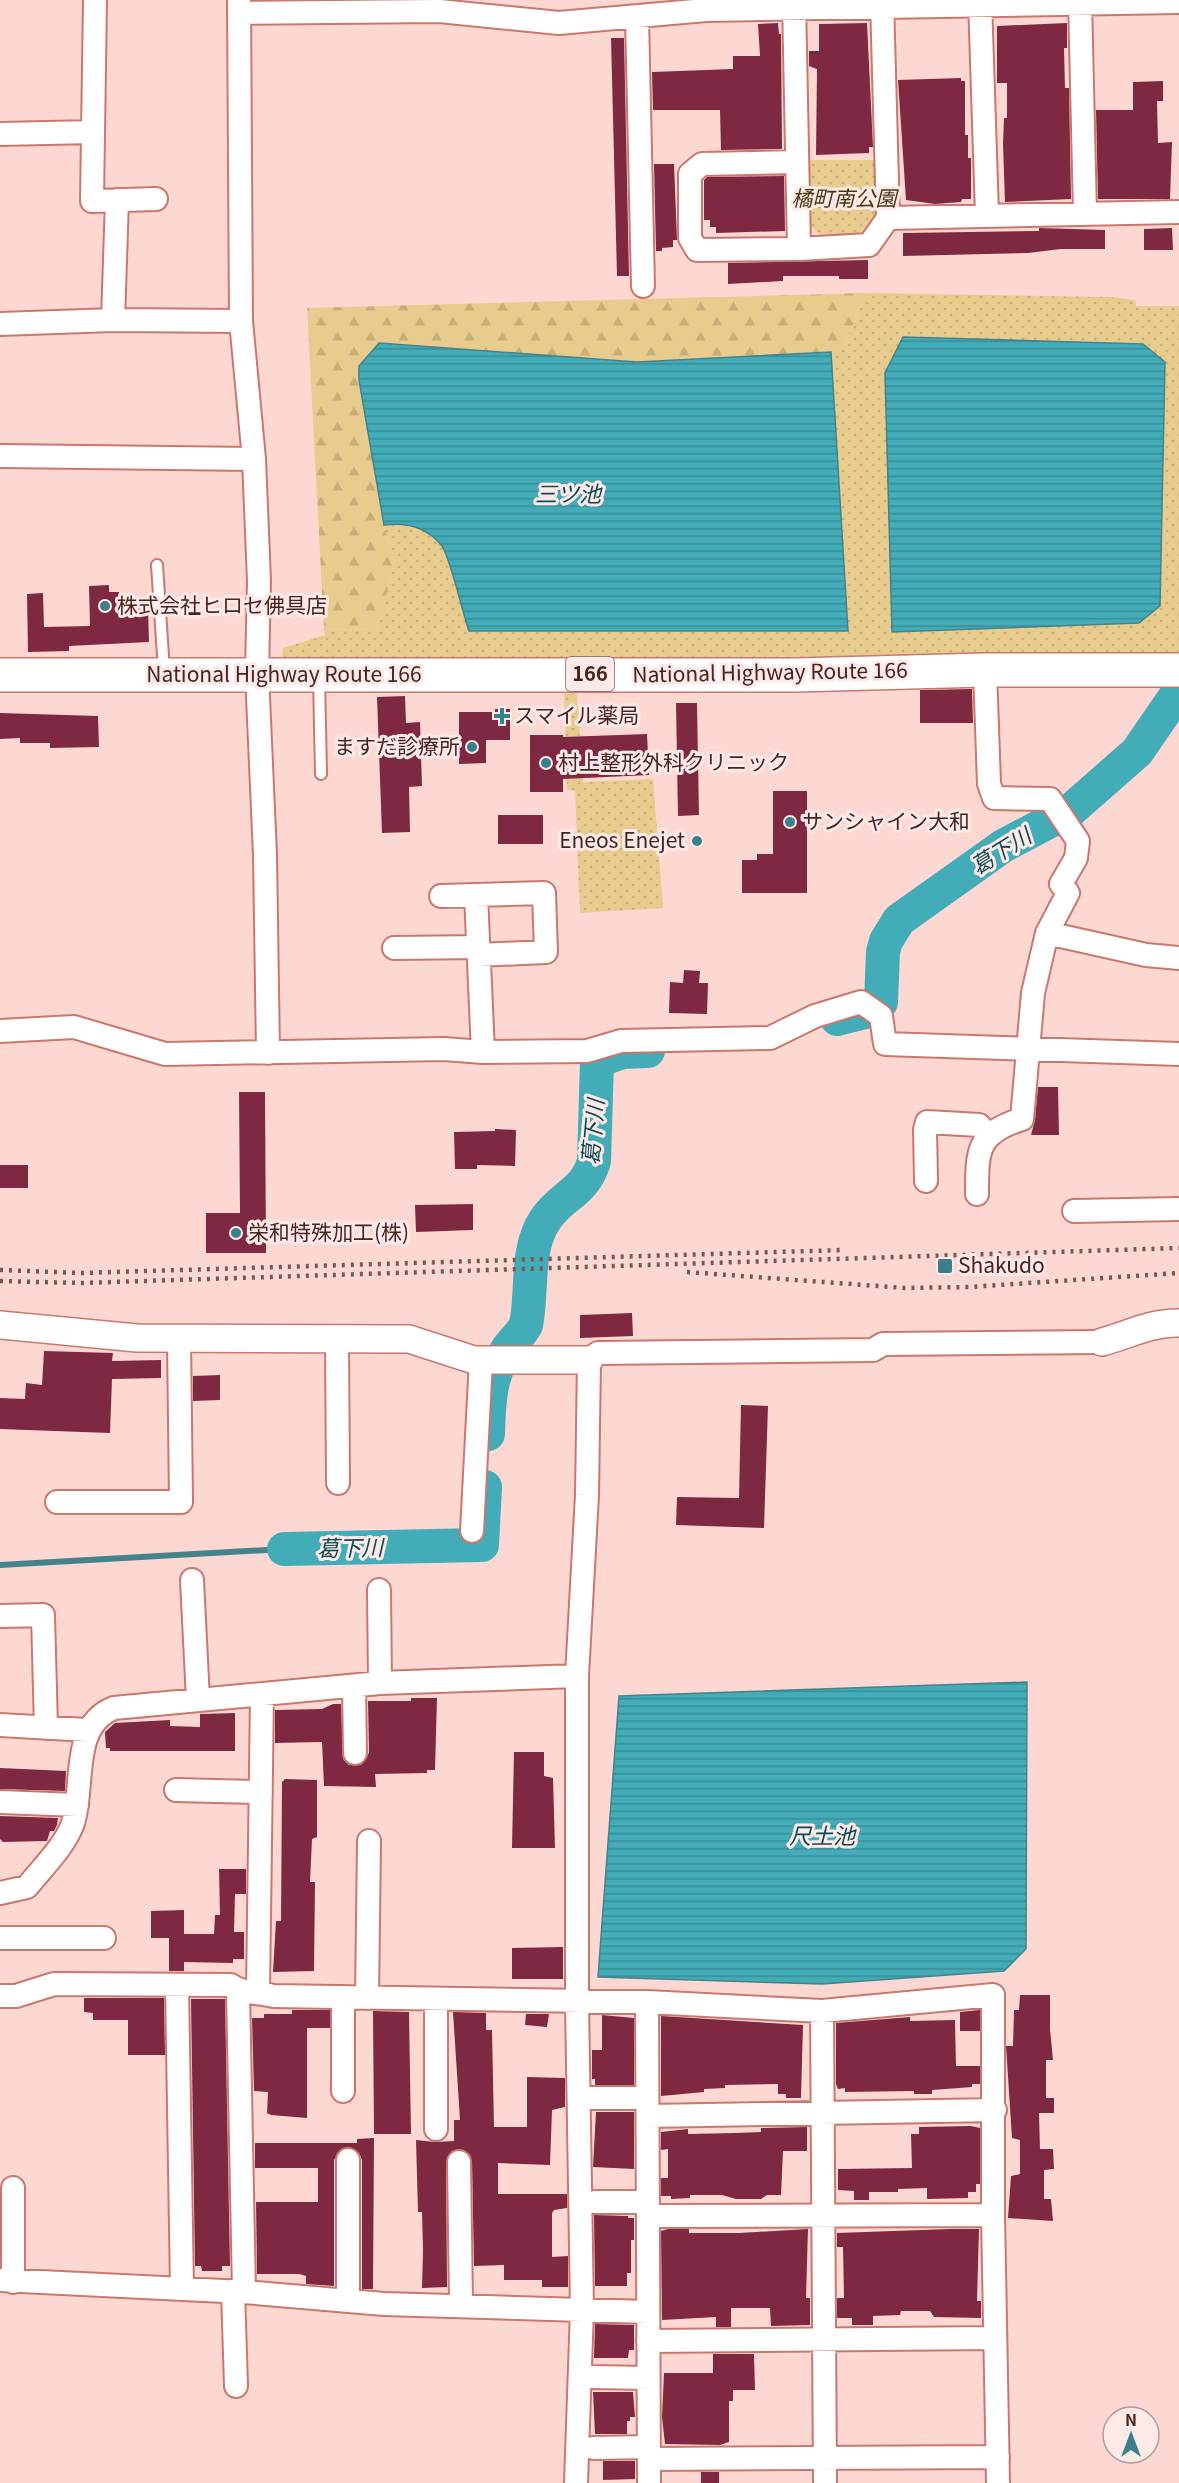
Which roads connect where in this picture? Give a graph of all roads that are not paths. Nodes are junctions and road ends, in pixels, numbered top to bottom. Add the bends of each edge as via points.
1 (95, 0) edge
2 (1080, 2) edge
3 (1179, 2) edge
4 (980, 3) edge
5 (794, 4) edge
6 (882, 4) edge
7 (706, 5) edge
8 (239, 6) edge
9 (614, 9) edge
10 (637, 16) junction
11 (93, 132) junction
12 (0, 134) edge
13 (798, 162) junction
14 (156, 199) dead end
15 (117, 200) junction
16 (1179, 212) edge
17 (1085, 213) junction
18 (987, 215) junction
19 (888, 218) junction
20 (799, 249) junction
21 (643, 286) dead end
22 (113, 320) junction
23 (241, 321) junction
24 (0, 324) edge
25 (0, 456) edge
26 (254, 459) junction
27 (157, 565) dead end
28 (985, 670) junction
29 (1179, 670) edge
30 (257, 674) junction
31 (319, 674) junction
32 (0, 675) edge
33 (164, 675) junction
34 (321, 774) dead end
35 (477, 895) junction
36 (441, 896) dead end
37 (1047, 933) junction
38 (394, 948) dead end
39 (479, 951) junction
40 (1179, 958) edge
41 (0, 1031) edge
42 (1028, 1048) junction
43 (483, 1052) junction
44 (268, 1053) junction
45 (1179, 1054) edge
46 (988, 1135) junction
47 (926, 1181) dead end
48 (977, 1194) dead end
49 (1179, 1209) edge
50 (1074, 1211) dead end
51 (1179, 1323) edge
52 (0, 1325) edge
53 (179, 1339) junction
54 (338, 1339) junction
55 (1102, 1342) joint
56 (481, 1360) junction
57 (588, 1360) junction
58 (338, 1483) dead end
59 (57, 1502) dead end
60 (472, 1532) dead end
61 (192, 1580) dead end
62 (379, 1590) dead end
63 (0, 1616) edge
64 (577, 1676) junction
65 (380, 1683) junction
66 (354, 1686) junction
67 (262, 1694) junction
68 (198, 1700) junction
69 (0, 1725) edge
70 (46, 1728) junction
71 (87, 1730) junction
72 (355, 1753) dead end
73 (176, 1790) dead end
74 (261, 1792) junction
75 (0, 1802) edge
76 (77, 1805) junction
77 (369, 1841) dead end
78 (0, 1893) edge
79 (0, 1938) edge
80 (104, 1938) dead end
81 (177, 1985) junction
82 (248, 1991) junction
83 (0, 1996) edge
84 (343, 1997) junction
85 (367, 1998) junction
86 (436, 1999) junction
87 (577, 2002) junction
88 (647, 2002) junction
89 (822, 2011) junction
90 (344, 2091) dead end
91 (591, 2098) dead end
92 (647, 2107) junction
93 (995, 2110) junction
94 (823, 2113) junction
95 (436, 2129) dead end
96 (348, 2160) dead end
97 (459, 2162) dead end
98 (13, 2188) dead end
99 (595, 2202) dead end
100 (648, 2209) junction
101 (993, 2215) junction
102 (825, 2216) junction
103 (6, 2281) edge
104 (182, 2289) junction
105 (238, 2292) junction
106 (348, 2301) junction
107 (461, 2305) junction
108 (582, 2309) junction
109 (648, 2312) junction
110 (995, 2338) junction
111 (825, 2339) junction
112 (648, 2342) junction
113 (592, 2377) dead end
114 (648, 2378) junction
115 (236, 2386) dead end
116 (593, 2448) dead end
117 (649, 2453) junction
118 (998, 2457) junction
119 (825, 2459) junction
120 (576, 2483) edge
121 (649, 2483) edge
122 (825, 2483) edge
123 (998, 2483) edge

1 - 11 street
2 - 3 street
2 - 4 street
2 - 17 street
4 - 6 street
4 - 18 street
5 - 6 street
5 - 7 street
5 - 13 street
6 - 19 street
7 - 10 street
8 - 9 street via 439,10 559,23
8 - 23 street
9 - 10 street
10 - 21 street
11 - 12 street
11 - 15 street via 92,201
13 - 20 street
13 - 20 street via 702,164 690,174 690,238 697,250
14 - 15 street
15 - 22 street
16 - 17 street
17 - 18 street
18 - 19 street
19 - 20 street via 869,245
22 - 23 street
22 - 24 street
23 - 26 street
25 - 26 street
26 - 30 street via 259,581
27 - 33 lane
28 - 29 highway, National Highway Route 166 / 166
28 - 31 highway, National Highway Route 166 / 166 via 796,675
28 - 37 street via 989,784 994,798 1050,799 1078,841 1076,858 1060,884 1068,893
30 - 31 highway, National Highway Route 166 / 166
30 - 33 highway, National Highway Route 166 / 166
30 - 44 street
31 - 34 lane
32 - 33 highway, National Highway Route 166 / 166
35 - 36 street
35 - 39 street
35 - 39 street via 544,892 546,952
37 - 40 street via 1146,955
37 - 42 street via 1033,993
38 - 39 street
39 - 43 street
41 - 44 street via 74,1027 165,1054
42 - 43 street via 885,1044 881,1016 861,1002 815,1016 770,1038 621,1041 587,1051
42 - 45 street
42 - 46 street via 1022,1119 1001,1125
43 - 44 street
46 - 47 street via 980,1125 927,1122
46 - 48 street via 980,1150
49 - 50 street
51 - 55 street via 1147,1326
52 - 53 street
53 - 54 street
53 - 59 street via 181,1502
54 - 56 street via 409,1339
54 - 58 street
55 - 57 street via 883,1344 873,1350 598,1353
56 - 57 street
56 - 60 street
57 - 64 street via 587,1495
61 - 68 street
62 - 65 street
63 - 70 street via 43,1615
64 - 65 street
64 - 87 street
65 - 66 street
66 - 67 street
66 - 72 street
67 - 68 street
67 - 74 street
68 - 71 street via 114,1708 93,1720
69 - 70 street
70 - 71 street
71 - 76 street
73 - 74 street
74 - 82 street
75 - 76 street
76 - 78 street via 73,1825 27,1887
77 - 85 street
79 - 80 street
81 - 82 street via 231,1985
81 - 83 street via 54,1984 16,1996
81 - 104 street
82 - 84 street via 273,1996
82 - 105 street
84 - 85 street
84 - 90 street
85 - 86 street
86 - 87 street
86 - 95 street
87 - 88 street
87 - 108 street
88 - 89 street
88 - 92 street
89 - 93 street via 993,1995
89 - 94 street
91 - 92 street
92 - 94 street
92 - 100 street
93 - 94 street
93 - 101 street
94 - 102 street
96 - 106 street
97 - 107 street
98 - 103 street
99 - 100 street
100 - 102 street
100 - 109 street
101 - 102 street
101 - 110 street
102 - 111 street
103 - 104 street
104 - 105 street
105 - 106 street
105 - 115 street
106 - 107 street
107 - 108 street
108 - 109 street
108 - 120 street
109 - 112 street
110 - 111 street
110 - 118 street
111 - 112 street
111 - 119 street
112 - 114 street
113 - 114 street
114 - 117 street
116 - 117 street
117 - 119 street
117 - 121 street
118 - 119 street
118 - 123 street
119 - 122 street

